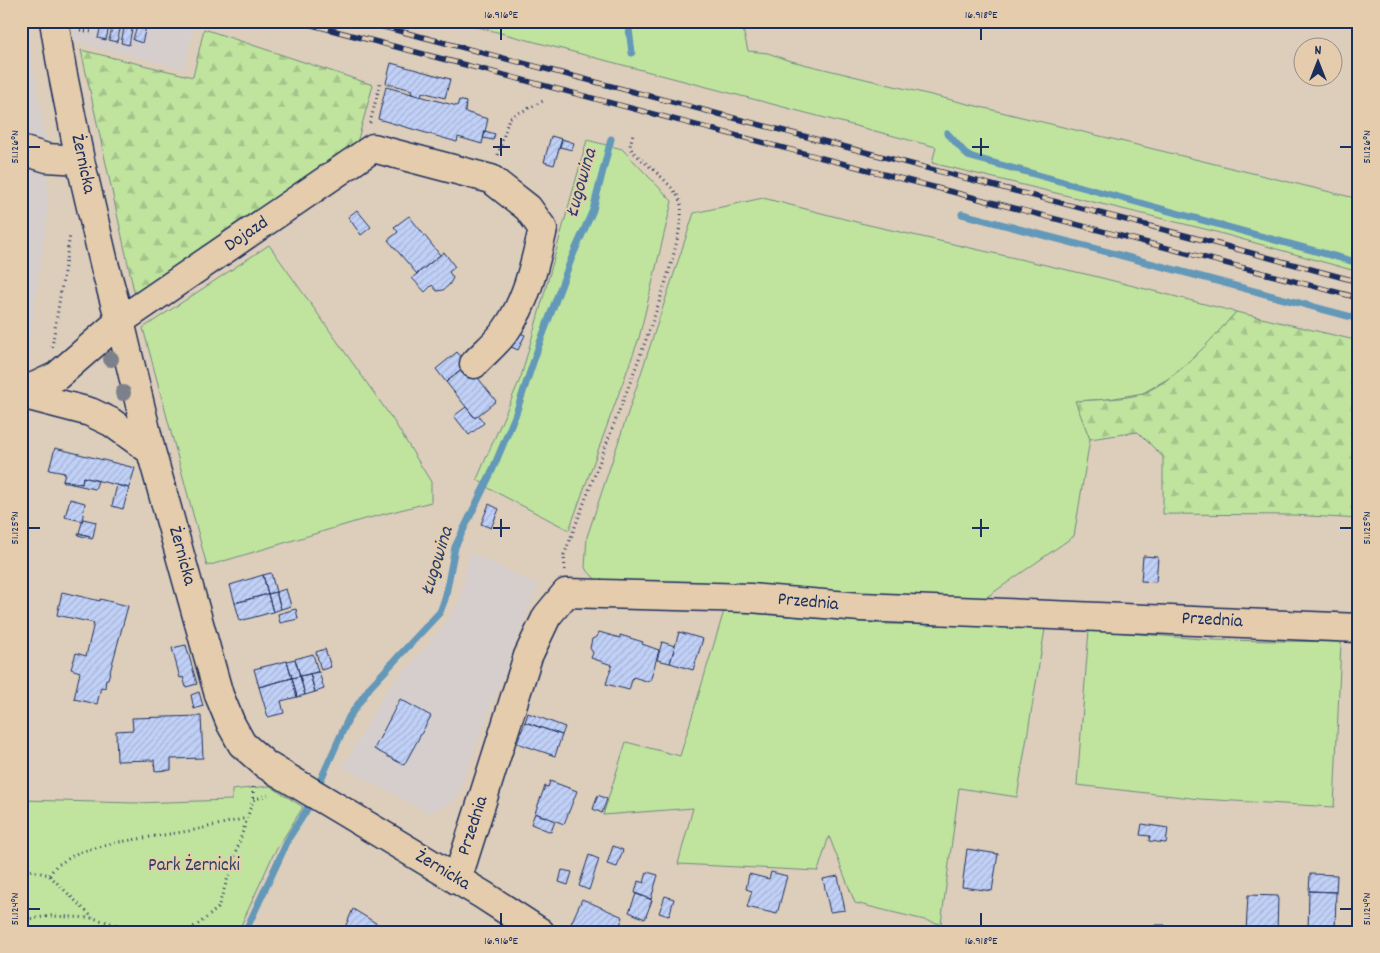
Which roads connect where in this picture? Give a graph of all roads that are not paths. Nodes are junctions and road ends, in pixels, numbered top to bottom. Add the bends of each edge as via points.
1 (64, 25) edge
2 (21, 150) edge
3 (80, 160) junction
4 (120, 321) junction
5 (474, 364) dead end
6 (21, 392) edge
7 (151, 451) junction
8 (1359, 628) edge
9 (456, 880) junction
10 (540, 932) edge

1 - 3 street, Żernicka via 62,70
2 - 3 street via 46,158
3 - 4 street, Żernicka
4 - 5 street, Dojazd via 373,148 491,179 528,208 542,228 522,302 506,330
4 - 6 street, Dojazd via 57,376
4 - 7 street, Żernicka
6 - 7 street via 90,412 112,422
7 - 9 street, Żernicka via 219,695 242,744 286,789 330,803
8 - 9 street, Przednia via 861,607 750,598 566,593 547,616 528,656
9 - 10 street, Żernicka

